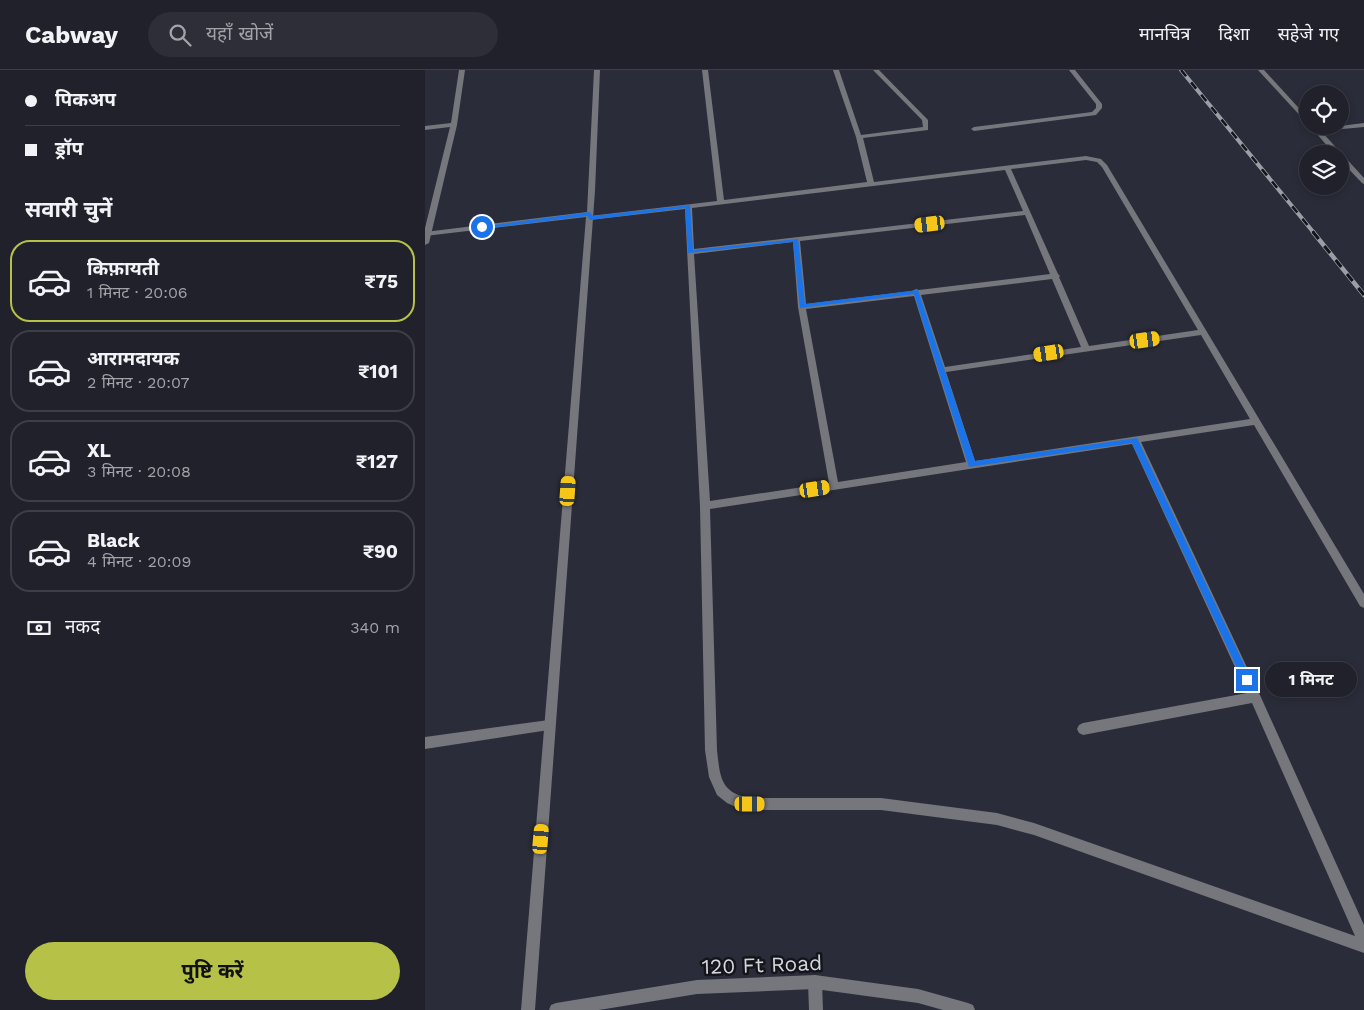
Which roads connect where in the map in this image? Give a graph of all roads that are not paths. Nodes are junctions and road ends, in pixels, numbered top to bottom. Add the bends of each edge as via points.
1 (463, 70) edge
2 (597, 70) edge
3 (705, 70) edge
4 (836, 70) edge
5 (876, 70) edge
6 (1072, 70) edge
7 (1261, 70) edge
8 (1299, 111) edge
9 (454, 125) junction
10 (1364, 125) edge
11 (1349, 126) edge
12 (425, 128) edge
13 (974, 129) dead end
14 (1320, 135) edge
15 (859, 137) junction
16 (1330, 145) edge
17 (1349, 166) edge
18 (1007, 167) junction
19 (1364, 182) edge
20 (871, 185) junction
21 (721, 202) junction
22 (688, 206) junction
23 (1026, 213) junction
24 (590, 216) junction
25 (426, 233) edge
26 (796, 240) junction
27 (425, 243) edge
28 (691, 252) junction
29 (1056, 276) junction
30 (916, 292) junction
31 (802, 307) junction
32 (1204, 332) junction
33 (1086, 348) junction
34 (941, 370) junction
35 (1257, 421) junction
36 (1135, 440) junction
37 (972, 465) junction
38 (834, 486) junction
39 (705, 506) junction
40 (1364, 602) edge
41 (1255, 697) junction
42 (549, 725) junction
43 (1083, 729) dead end
44 (425, 743) edge
45 (1364, 940) edge
46 (1364, 946) edge
47 (815, 982) junction
48 (528, 1010) edge
49 (556, 1010) edge
50 (816, 1010) edge
51 (968, 1010) edge

1 - 9 street
2 - 24 street
3 - 21 street
4 - 15 street
5 - 15 street via 925,120 926,129
6 - 13 street via 1099,104 1094,114
7 - 8 street
9 - 12 street
9 - 25 street
10 - 11 street
14 - 16 street
15 - 20 street
17 - 19 street
18 - 20 street
18 - 23 street
18 - 32 street via 1086,158 1103,163
20 - 21 street
21 - 22 street
22 - 24 street
22 - 28 street
23 - 26 street
23 - 29 street
24 - 25 street
24 - 42 street
25 - 27 street
26 - 28 street
26 - 31 street
28 - 39 street
29 - 30 street
29 - 33 street
30 - 31 street
30 - 34 street
31 - 38 street
32 - 33 street
32 - 35 street
33 - 34 street
34 - 37 street
35 - 36 street
35 - 40 street
36 - 37 street
36 - 41 street
37 - 38 street
38 - 39 street
39 - 46 street via 711,750 715,776 721,791 730,799 750,804 881,804 997,819 1034,829
41 - 43 street
41 - 45 street
42 - 44 street
42 - 48 street
47 - 49 street, 120 Ft Road via 697,987
47 - 50 street
47 - 51 street, 120 Ft Road via 918,996

